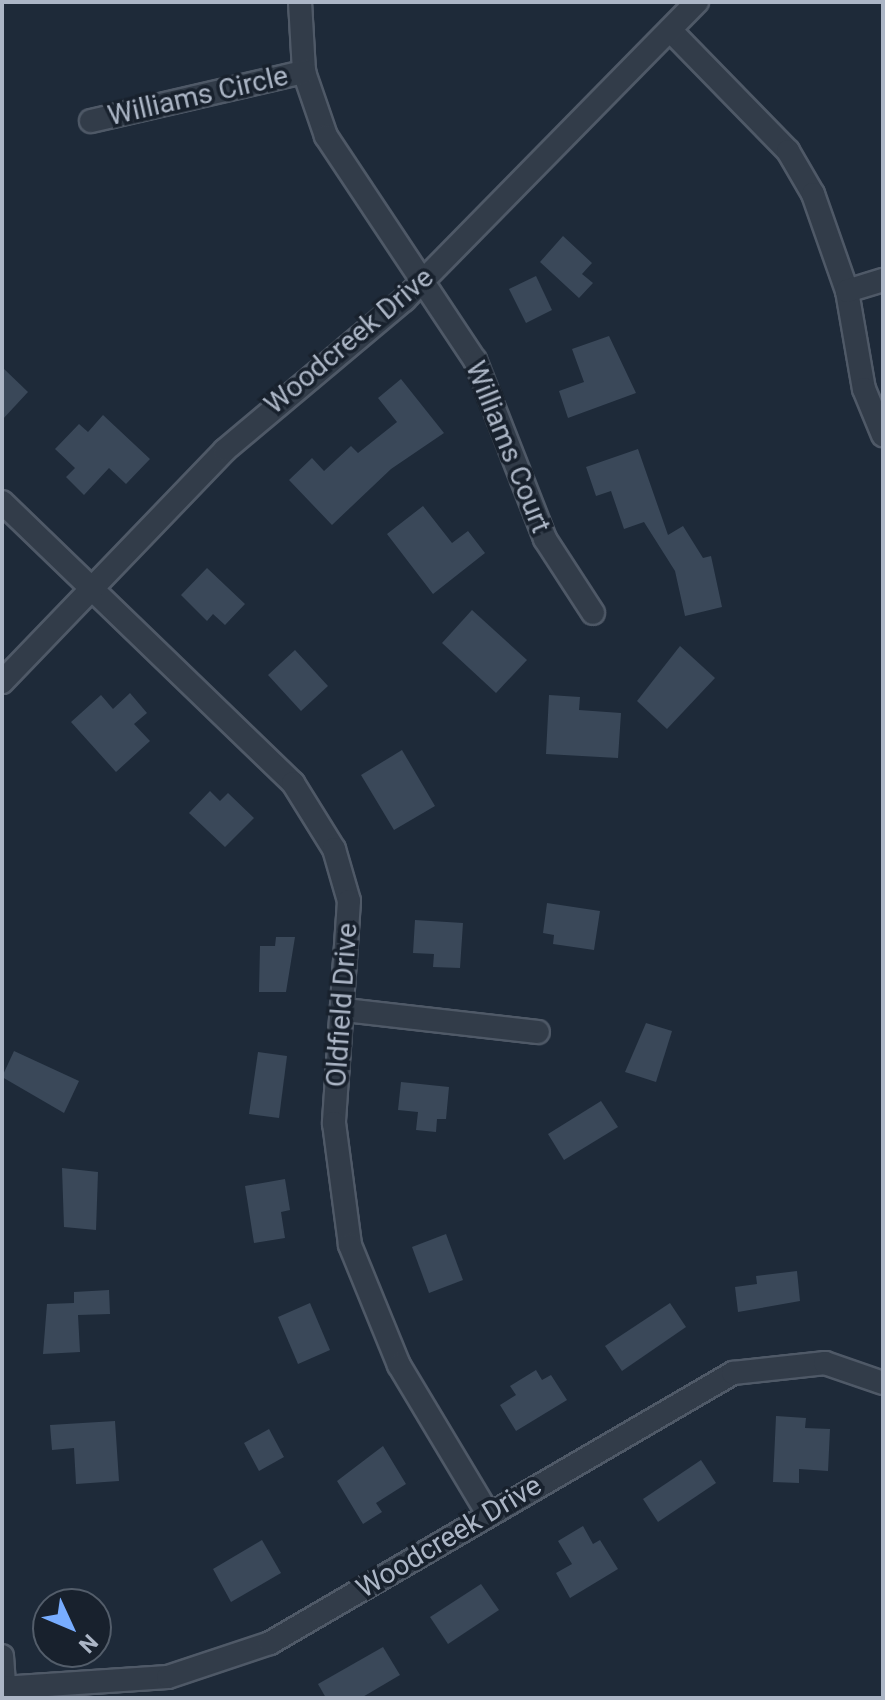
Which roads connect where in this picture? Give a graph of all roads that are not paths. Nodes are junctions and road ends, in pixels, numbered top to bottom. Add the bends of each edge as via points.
1 (300, 2) edge
2 (697, 2) edge
3 (670, 30) junction
4 (304, 72) junction
5 (91, 121) dead end
6 (424, 279) junction
7 (883, 280) edge
8 (847, 291) junction
9 (883, 435) edge
10 (2, 502) edge
11 (91, 589) junction
12 (593, 613) dead end
13 (2, 682) edge
14 (345, 1010) junction
15 (538, 1032) dead end
16 (883, 1383) edge
17 (488, 1514) junction
18 (2, 1656) edge
19 (4, 1691) edge

1 - 4 street, Williams Court
2 - 3 street, Woodcreek Drive
3 - 6 street, Woodcreek Drive
3 - 8 street via 788,151 813,194
4 - 5 street, Williams Circle
4 - 6 street, Williams Court via 311,100 350,178
6 - 11 street, Woodcreek Drive via 276,401
6 - 12 street, Williams Court via 475,360 556,562
7 - 8 street
8 - 9 street via 864,389
10 - 11 street, Oldfield Drive
11 - 13 street, Woodcreek Drive
11 - 14 street, Oldfield Drive via 309,805 334,849 349,901
14 - 15 street
14 - 17 street, Oldfield Drive via 334,1123 350,1245 380,1328
16 - 17 street, Woodcreek Drive via 825,1363 733,1373
17 - 19 street, Woodcreek Drive via 244,1652 168,1677
18 - 19 street

